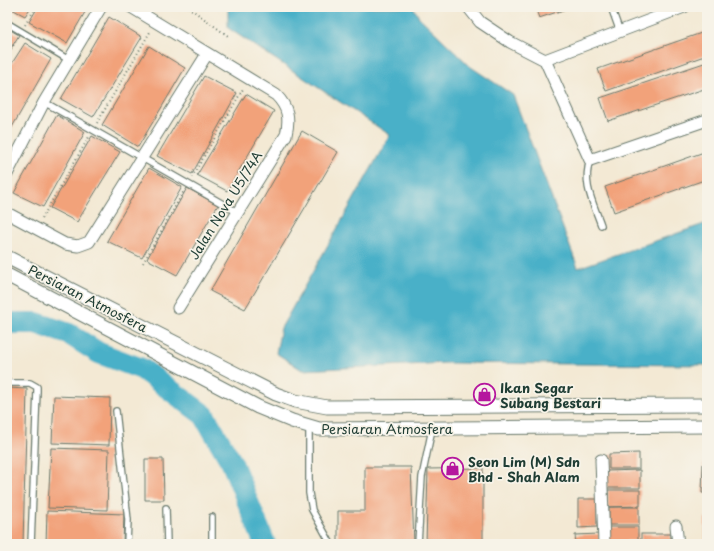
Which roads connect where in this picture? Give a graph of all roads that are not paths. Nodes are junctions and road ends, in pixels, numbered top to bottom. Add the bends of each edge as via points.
1 (101, 7) edge
2 (131, 7) edge
3 (468, 7) edge
4 (611, 7) edge
5 (684, 7) edge
6 (7, 23) edge
7 (620, 32) junction
8 (207, 54) junction
9 (69, 60) junction
10 (545, 60) junction
11 (44, 102) junction
12 (707, 120) edge
13 (141, 158) junction
14 (590, 160) junction
15 (7, 174) edge
16 (237, 212) junction
17 (7, 213) edge
18 (602, 225) dead end
19 (7, 256) edge
20 (7, 276) edge
21 (178, 308) dead end
22 (7, 383) edge
23 (707, 405) edge
24 (116, 411) dead end
25 (309, 426) junction
26 (707, 426) edge
27 (432, 429) junction
28 (602, 460) dead end
29 (166, 508) dead end
30 (212, 517) dead end
31 (676, 526) dead end
32 (30, 544) edge
33 (127, 544) edge
34 (167, 544) edge
35 (212, 544) edge
36 (331, 544) edge
37 (418, 544) edge
38 (604, 544) edge
39 (678, 544) edge

1 - 9 street
2 - 8 street
3 - 10 street via 480,22 510,42
4 - 7 lane
5 - 7 street
6 - 9 lane
7 - 10 street
8 - 13 street
8 - 16 street, Jalan Nova U5/74A via 276,95 288,113 286,134
9 - 11 street
10 - 14 street
11 - 13 lane
11 - 15 street
12 - 14 street
13 - 16 lane
13 - 17 street via 89,242 84,245 65,244
14 - 18 lane via 586,172 588,186
16 - 21 street, Jalan Nova U5/74A
19 - 23 street, Persiaran Atmosfera via 276,394 309,405
20 - 25 street, Persiaran Atmosfera via 258,407
22 - 32 lane via 30,383 37,387
24 - 33 lane via 128,520
25 - 27 street, Persiaran Atmosfera via 319,429
25 - 36 lane via 309,493 312,510
26 - 27 street, Persiaran Atmosfera
27 - 37 lane via 422,477
28 - 38 street
29 - 34 lane
30 - 35 lane
31 - 39 street

